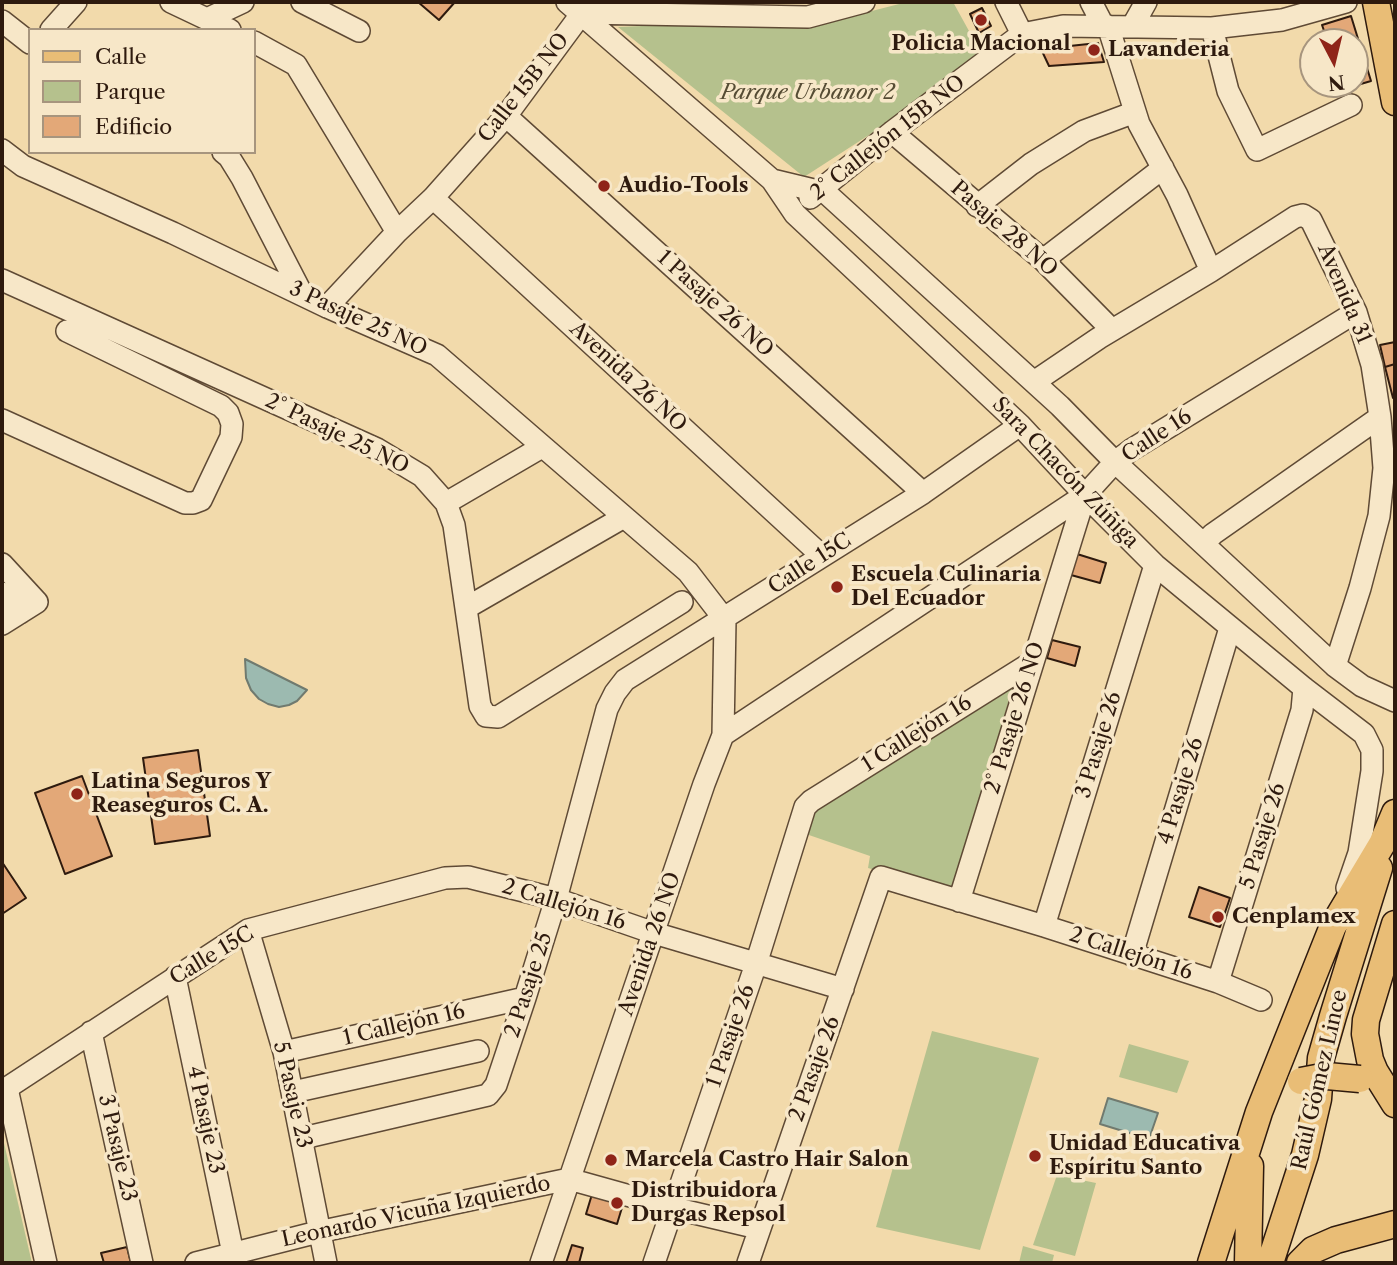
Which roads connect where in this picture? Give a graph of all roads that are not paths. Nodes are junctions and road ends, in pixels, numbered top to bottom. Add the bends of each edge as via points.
1 (76, 2) edge
2 (171, 2) edge
3 (243, 2) edge
4 (302, 2) edge
5 (864, 2) edge
6 (1006, 2) edge
7 (1091, 2) edge
8 (1146, 2) edge
9 (1346, 2) edge
10 (1376, 2) edge
11 (575, 7) edge
12 (698, 9) edge
13 (801, 9) edge
14 (209, 18) junction
15 (2, 21) edge
16 (1105, 26) junction
17 (1132, 27) junction
18 (53, 28) edge
19 (226, 28) edge
20 (1212, 28) junction
21 (359, 31) dead end
22 (1022, 34) junction
23 (28, 41) edge
24 (256, 43) edge
25 (1395, 102) edge
26 (1351, 105) dead end
27 (1135, 111) junction
28 (506, 116) junction
29 (892, 132) junction
30 (2, 150) edge
31 (225, 154) edge
32 (1163, 168) junction
33 (772, 180) junction
34 (817, 190) junction
35 (433, 198) junction
36 (977, 206) junction
37 (795, 214) junction
38 (397, 232) junction
39 (1043, 260) junction
40 (1211, 271) junction
41 (2, 280) edge
42 (302, 294) junction
43 (327, 307) junction
44 (1356, 312) junction
45 (67, 331) dead end
46 (1112, 331) junction
47 (1034, 382) junction
48 (1380, 417) junction
49 (2, 420) edge
50 (1020, 425) junction
51 (542, 447) junction
52 (1115, 462) junction
53 (923, 493) junction
54 (1085, 495) junction
55 (446, 503) junction
56 (624, 517) junction
57 (1204, 543) junction
58 (822, 556) junction
59 (2, 564) edge
60 (1155, 565) junction
61 (2, 593) edge
62 (682, 602) dead end
63 (466, 608) junction
64 (20, 613) edge
65 (725, 620) junction
66 (1230, 628) junction
67 (1031, 663) junction
68 (1335, 666) junction
69 (1304, 688) junction
70 (1395, 701) edge
71 (607, 709) joint
72 (723, 735) junction
73 (805, 807) joint
74 (1395, 815) edge
75 (884, 877) joint
76 (445, 878) joint
77 (556, 899) junction
78 (959, 901) junction
79 (1395, 924) edge
80 (1044, 926) junction
81 (1333, 926) junction
82 (247, 930) junction
83 (654, 933) junction
84 (1132, 955) junction
85 (756, 964) junction
86 (175, 977) junction
87 (1218, 982) junction
88 (843, 989) junction
89 (525, 998) junction
90 (1261, 1000) dead end
91 (91, 1032) junction
92 (478, 1051) dead end
93 (284, 1052) junction
94 (293, 1092) junction
95 (1395, 1103) edge
96 (1257, 1119) junction
97 (303, 1138) junction
98 (1250, 1160) junction
99 (569, 1179) junction
100 (673, 1208) junction
101 (1395, 1224) edge
102 (758, 1228) junction
103 (318, 1232) junction
104 (234, 1259) edge
105 (46, 1263) edge
106 (142, 1263) edge
107 (196, 1263) edge
108 (326, 1263) edge
109 (541, 1263) edge
110 (654, 1263) edge
111 (747, 1263) edge
112 (1211, 1263) edge
113 (1228, 1263) edge
114 (1248, 1263) edge
115 (1270, 1263) edge
116 (1300, 1263) edge

1 - 18 street
2 - 14 street
3 - 14 street
4 - 21 street
5 - 13 street, Calle 15B NO
6 - 22 street
7 - 16 street
8 - 17 street
9 - 20 street, 2° Callejón 15B NO via 1282,20
10 - 25 main road
11 - 12 street, Calle 15B NO
11 - 28 street, Calle 15B NO
11 - 33 street, Sara Chacón Zúñiga
12 - 13 street, Calle 15B NO
14 - 19 street
15 - 23 street
16 - 17 street, 2° Callejón 15B NO
16 - 22 street, 2° Callejón 15B NO via 1063,26
16 - 27 street
17 - 20 street, 2° Callejón 15B NO
20 - 26 street via 1228,92 1257,150
22 - 29 street, 2° Callejón 15B NO
24 - 38 street via 296,65
27 - 32 street
27 - 36 street via 1084,131 1031,163
28 - 35 street, Calle 15B NO
28 - 53 street, 1 Pasaje 26 NO
29 - 34 street, 2° Callejón 15B NO
29 - 36 street, Pasaje 28 NO
30 - 42 street, 3 Pasaje 25 NO via 23,166
31 - 42 street
32 - 39 street
32 - 40 street
33 - 34 street, Sara Chacón Zúñiga
33 - 37 street, Sara Chacón Zúñiga
34 - 37 street, 2° Callejón 15B NO
34 - 47 street, Sara Chacón Zúñiga
35 - 38 street, Calle 15B NO
35 - 58 street, Avenida 26 NO
36 - 39 street, Pasaje 28 NO
37 - 50 street, Sara Chacón Zúñiga
38 - 43 street, Calle 15B NO
39 - 46 street, Pasaje 28 NO
40 - 44 street, Avenida 31 via 1303,215 1311,220
40 - 46 street
41 - 55 street, 2° Pasaje 25 NO via 377,449 422,476
42 - 43 street, 3 Pasaje 25 NO
43 - 51 street, 3 Pasaje 25 NO via 437,355
44 - 48 street, Avenida 31 via 1372,365
44 - 52 street, Calle 16
45 - 49 street via 228,413 231,437 201,500 185,503
46 - 47 street
47 - 52 street, Sara Chacón Zúñiga
48 - 57 street
48 - 68 street, Avenida 31 via 1384,468 1379,516
50 - 53 street, Calle 15C
50 - 54 street, Sara Chacón Zúñiga
51 - 55 street
51 - 56 street, 3 Pasaje 25 NO
52 - 54 street, Calle 16
52 - 57 street, Sara Chacón Zúñiga
53 - 58 street, Calle 15C
54 - 60 street, Sara Chacón Zúñiga
54 - 67 street, 2° Pasaje 26 NO
54 - 72 street, Calle 16
55 - 63 street, 2° Pasaje 25 NO via 454,525
56 - 63 street
56 - 65 street, 3 Pasaje 25 NO via 688,572
57 - 68 street, Sara Chacón Zúñiga
58 - 65 street, Calle 15C
59 - 64 street
60 - 66 street, Sara Chacón Zúñiga
60 - 80 street, 3 Pasaje 26
61 - 64 street
62 - 63 street, 2° Pasaje 25 NO via 491,718 480,706
65 - 71 street, Calle 15C via 625,680
65 - 72 street, Avenida 26 NO
66 - 69 street, Sara Chacón Zúñiga
66 - 84 street, 4 Pasaje 26
67 - 73 street, 1 Callejón 16
67 - 78 street, 2° Pasaje 26 NO
68 - 70 street, Sara Chacón Zúñiga via 1362,686
69 - 81 street, Sara Chacón Zúñiga via 1364,734 1372,750 1359,853
69 - 87 street, 5 Pasaje 26 via 1302,710
71 - 77 street, 2 Pasaje 25
72 - 83 street, Avenida 26 NO
73 - 85 street, 1 Pasaje 26
74 - 81 main road
74 - 115 main road, Raúl Gómez Lince via 1321,1058 1318,1099 1305,1155
75 - 78 street, 2 Callejón 16
75 - 88 street, 2 Pasaje 26 via 879,879
76 - 77 street, 2 Callejón 16 via 468,877
76 - 82 street, Calle 15C
77 - 83 street, 2 Callejón 16
77 - 89 street, 2 Pasaje 25
78 - 80 street, 2 Callejón 16
79 - 95 main road, Raúl Gómez Lince via 1366,1020 1366,1034 1375,1072
80 - 84 street, 2 Callejón 16
81 - 96 main road
82 - 86 street, Calle 15C
82 - 93 street, 5 Pasaje 23
83 - 85 street, 2 Callejón 16
83 - 99 street, Avenida 26 NO
84 - 87 street, 2 Callejón 16
85 - 88 street, 2 Callejón 16
85 - 100 street, 1 Pasaje 26
86 - 91 street, Calle 15C
86 - 104 street, 4 Pasaje 23
87 - 90 street, 2 Callejón 16
88 - 102 street, 2 Pasaje 26
89 - 93 street, 1 Callejón 16
89 - 97 street, 2 Pasaje 25 via 496,1084 488,1095
91 - 105 street, Calle 15C via 10,1086 8,1093
91 - 106 street, 3 Pasaje 23
92 - 94 street
93 - 94 street, 5 Pasaje 23
94 - 97 street, 5 Pasaje 23
95 - 96 main road, bridge via 1360,1079 1327,1076 1301,1081 1279,1094
96 - 98 main road
96 - 112 main road
97 - 103 street, 5 Pasaje 23
98 - 113 main road
98 - 114 main road
99 - 100 street, Leonardo Vicuña Izquierdo
99 - 103 street, Leonardo Vicuña Izquierdo
99 - 109 street, Avenida 26 NO
100 - 102 street, Leonardo Vicuña Izquierdo
100 - 110 street, 1 Pasaje 26
101 - 116 main road via 1336,1240 1313,1250
102 - 111 street, 2 Pasaje 26
103 - 104 street, Leonardo Vicuña Izquierdo
103 - 108 street, 5 Pasaje 23
104 - 107 street, Leonardo Vicuña Izquierdo

